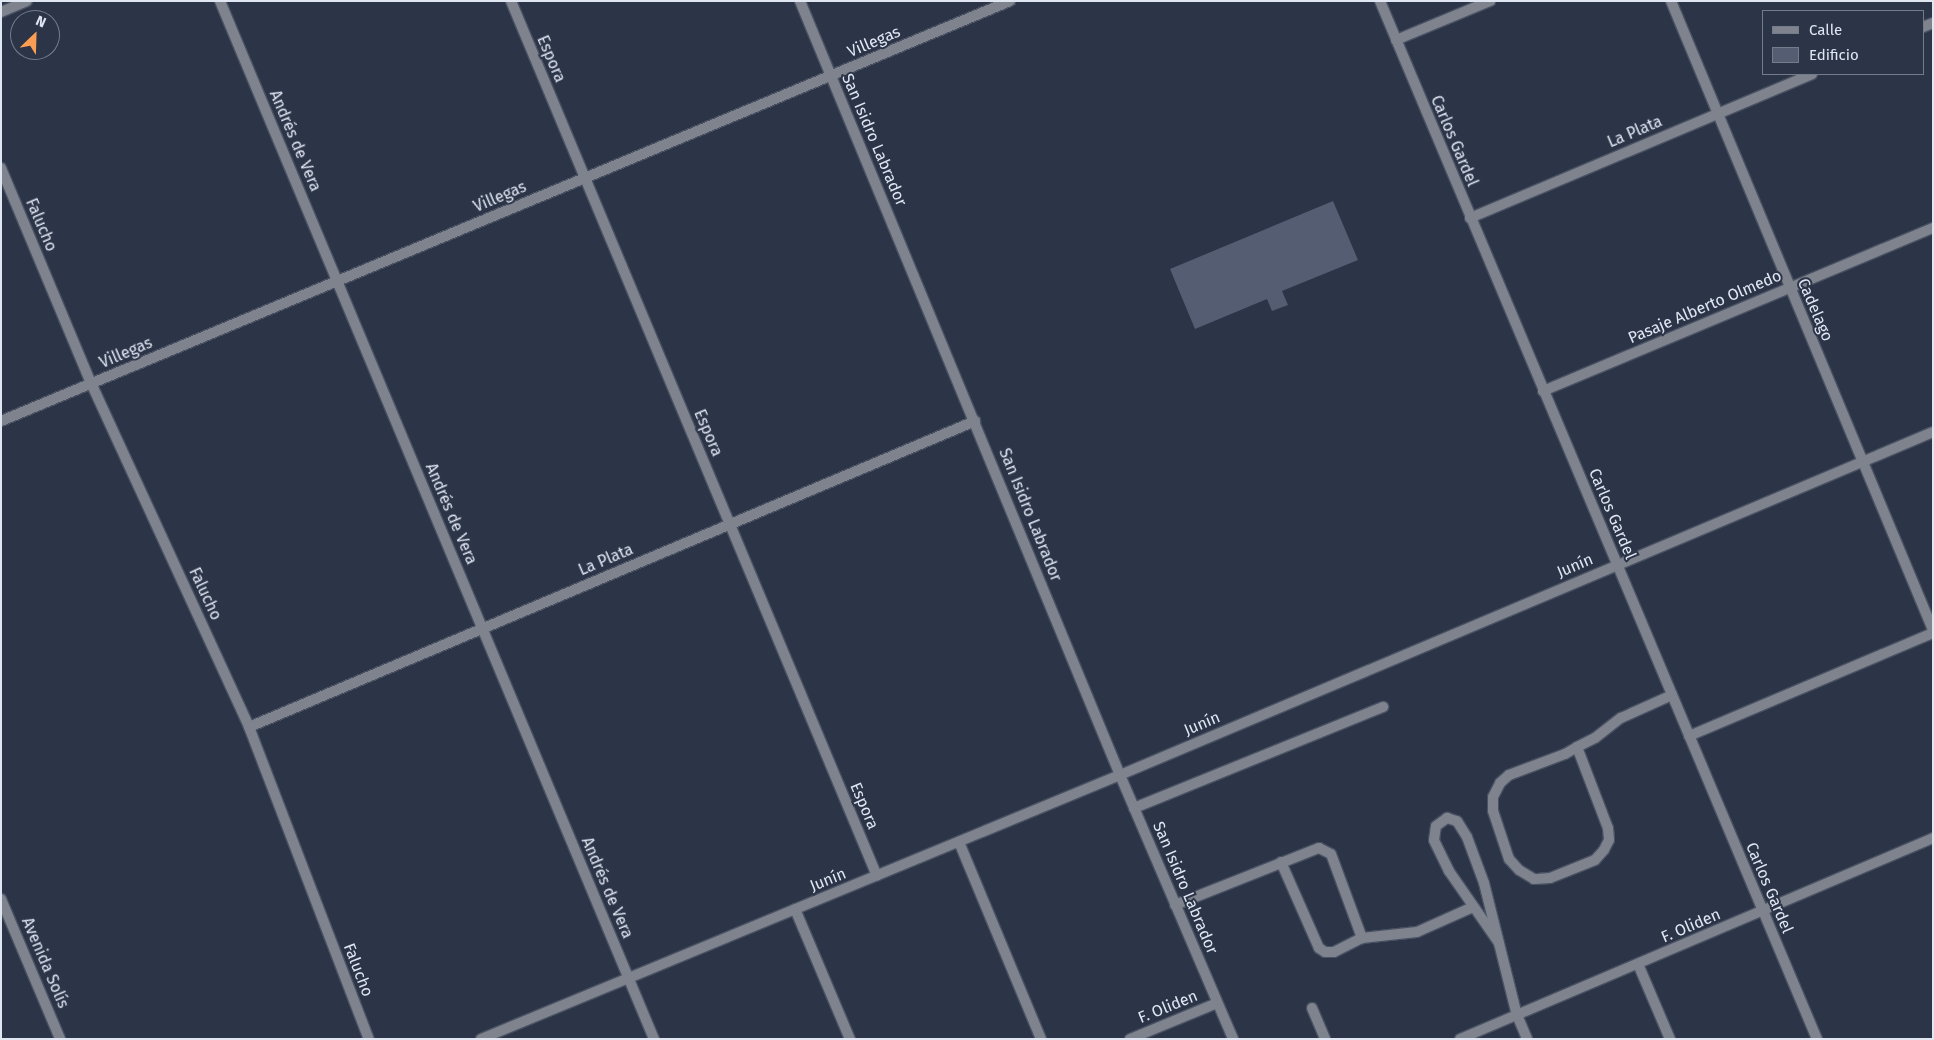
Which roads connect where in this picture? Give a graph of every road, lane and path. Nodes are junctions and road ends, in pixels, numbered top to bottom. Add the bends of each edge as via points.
1 (27, 1) edge
2 (220, 1) edge
3 (511, 1) edge
4 (800, 1) edge
5 (1010, 1) edge
6 (1380, 1) edge
7 (1490, 1) edge
8 (1670, 1) edge
9 (1, 12) edge
10 (1396, 40) junction
11 (1810, 75) edge
12 (831, 76) junction
13 (1717, 114) junction
14 (1, 168) edge
15 (585, 178) junction
16 (1470, 218) junction
17 (1933, 228) edge
18 (337, 281) junction
19 (1790, 288) junction
20 (91, 383) junction
21 (1543, 391) junction
22 (1, 421) edge
23 (975, 421) junction
24 (1933, 432) edge
25 (1862, 461) junction
26 (730, 524) junction
27 (1616, 565) junction
28 (482, 628) junction
29 (1933, 631) edge
30 (1672, 695) junction
31 (1383, 707) dead end
32 (249, 727) junction
33 (1689, 736) junction
34 (1577, 747) junction
35 (1120, 775) junction
36 (1134, 808) junction
37 (1933, 838) edge
38 (959, 842) junction
39 (1281, 862) junction
40 (877, 876) junction
41 (1, 899) edge
42 (1175, 905) junction
43 (1473, 906) junction
44 (795, 909) junction
45 (1762, 912) junction
46 (1362, 938) junction
47 (1498, 943) junction
48 (1638, 964) junction
49 (628, 977) junction
50 (1217, 1003) junction
51 (1312, 1008) dead end
52 (1517, 1015) junction
53 (60, 1039) edge
54 (369, 1039) edge
55 (481, 1039) edge
56 (654, 1039) edge
57 (850, 1039) edge
58 (1041, 1039) edge
59 (1130, 1039) edge
60 (1232, 1039) edge
61 (1325, 1039) edge
62 (1460, 1039) edge
63 (1527, 1039) edge
64 (1670, 1039) edge
65 (1817, 1039) edge

1 - 9 street
2 - 18 street, Andrés de Vera
3 - 15 street, Espora
4 - 12 street, San Isidro Labrador
5 - 12 street, Villegas
6 - 10 street, Carlos Gardel
7 - 10 street
8 - 13 street, Cadelago
10 - 16 street, Carlos Gardel
11 - 13 street, La Plata
12 - 15 street, Villegas
12 - 23 street, San Isidro Labrador
13 - 16 street, La Plata
13 - 19 street, Cadelago
14 - 20 street, Falucho
15 - 18 street, Villegas
15 - 26 street, Espora
16 - 21 street, Carlos Gardel
17 - 19 street, Pasaje Alberto Olmedo
18 - 20 street, Villegas
18 - 28 street, Andrés de Vera
19 - 21 street, Pasaje Alberto Olmedo
19 - 25 street, Cadelago
20 - 22 street, Villegas
20 - 32 street, Falucho
21 - 27 street, Carlos Gardel
23 - 26 street, La Plata
23 - 35 street, San Isidro Labrador
24 - 25 street, Junín
25 - 27 street, Junín
25 - 29 street, Cadelago
26 - 28 street, La Plata
26 - 40 street, Espora
27 - 30 street, Carlos Gardel
27 - 35 street, Junín
28 - 32 street, La Plata
28 - 49 street, Andrés de Vera
29 - 33 street
30 - 33 street, Carlos Gardel
30 - 34 street via 1621,718
31 - 36 street
32 - 54 street, Falucho
33 - 45 street, Carlos Gardel
34 - 34 street via 1509,775 1500,783 1493,797 1493,811 1509,859 1534,879 1550,878 1595,860 1609,840 1608,828
35 - 36 street, San Isidro Labrador
35 - 38 street, Junín
36 - 42 street, San Isidro Labrador
37 - 45 street, F. Oliden
38 - 40 street, Junín
38 - 58 street
39 - 42 street
39 - 46 street via 1319,948 1334,952
39 - 46 street via 1318,848 1331,854
40 - 44 street, Junín
41 - 53 street, Avenida Solís
42 - 50 street, San Isidro Labrador
43 - 46 street via 1417,932
43 - 47 street
43 - 47 street via 1449,871 1434,840 1436,826 1447,818 1457,821 1467,837 1484,883
44 - 49 street, Junín
44 - 57 street
45 - 48 street, F. Oliden
45 - 65 street, Carlos Gardel
47 - 52 street
48 - 52 street, F. Oliden
48 - 64 street
49 - 55 street, Junín
49 - 56 street, Andrés de Vera
50 - 59 street, F. Oliden
50 - 60 street, San Isidro Labrador
51 - 61 street
52 - 62 street, F. Oliden
52 - 63 street

